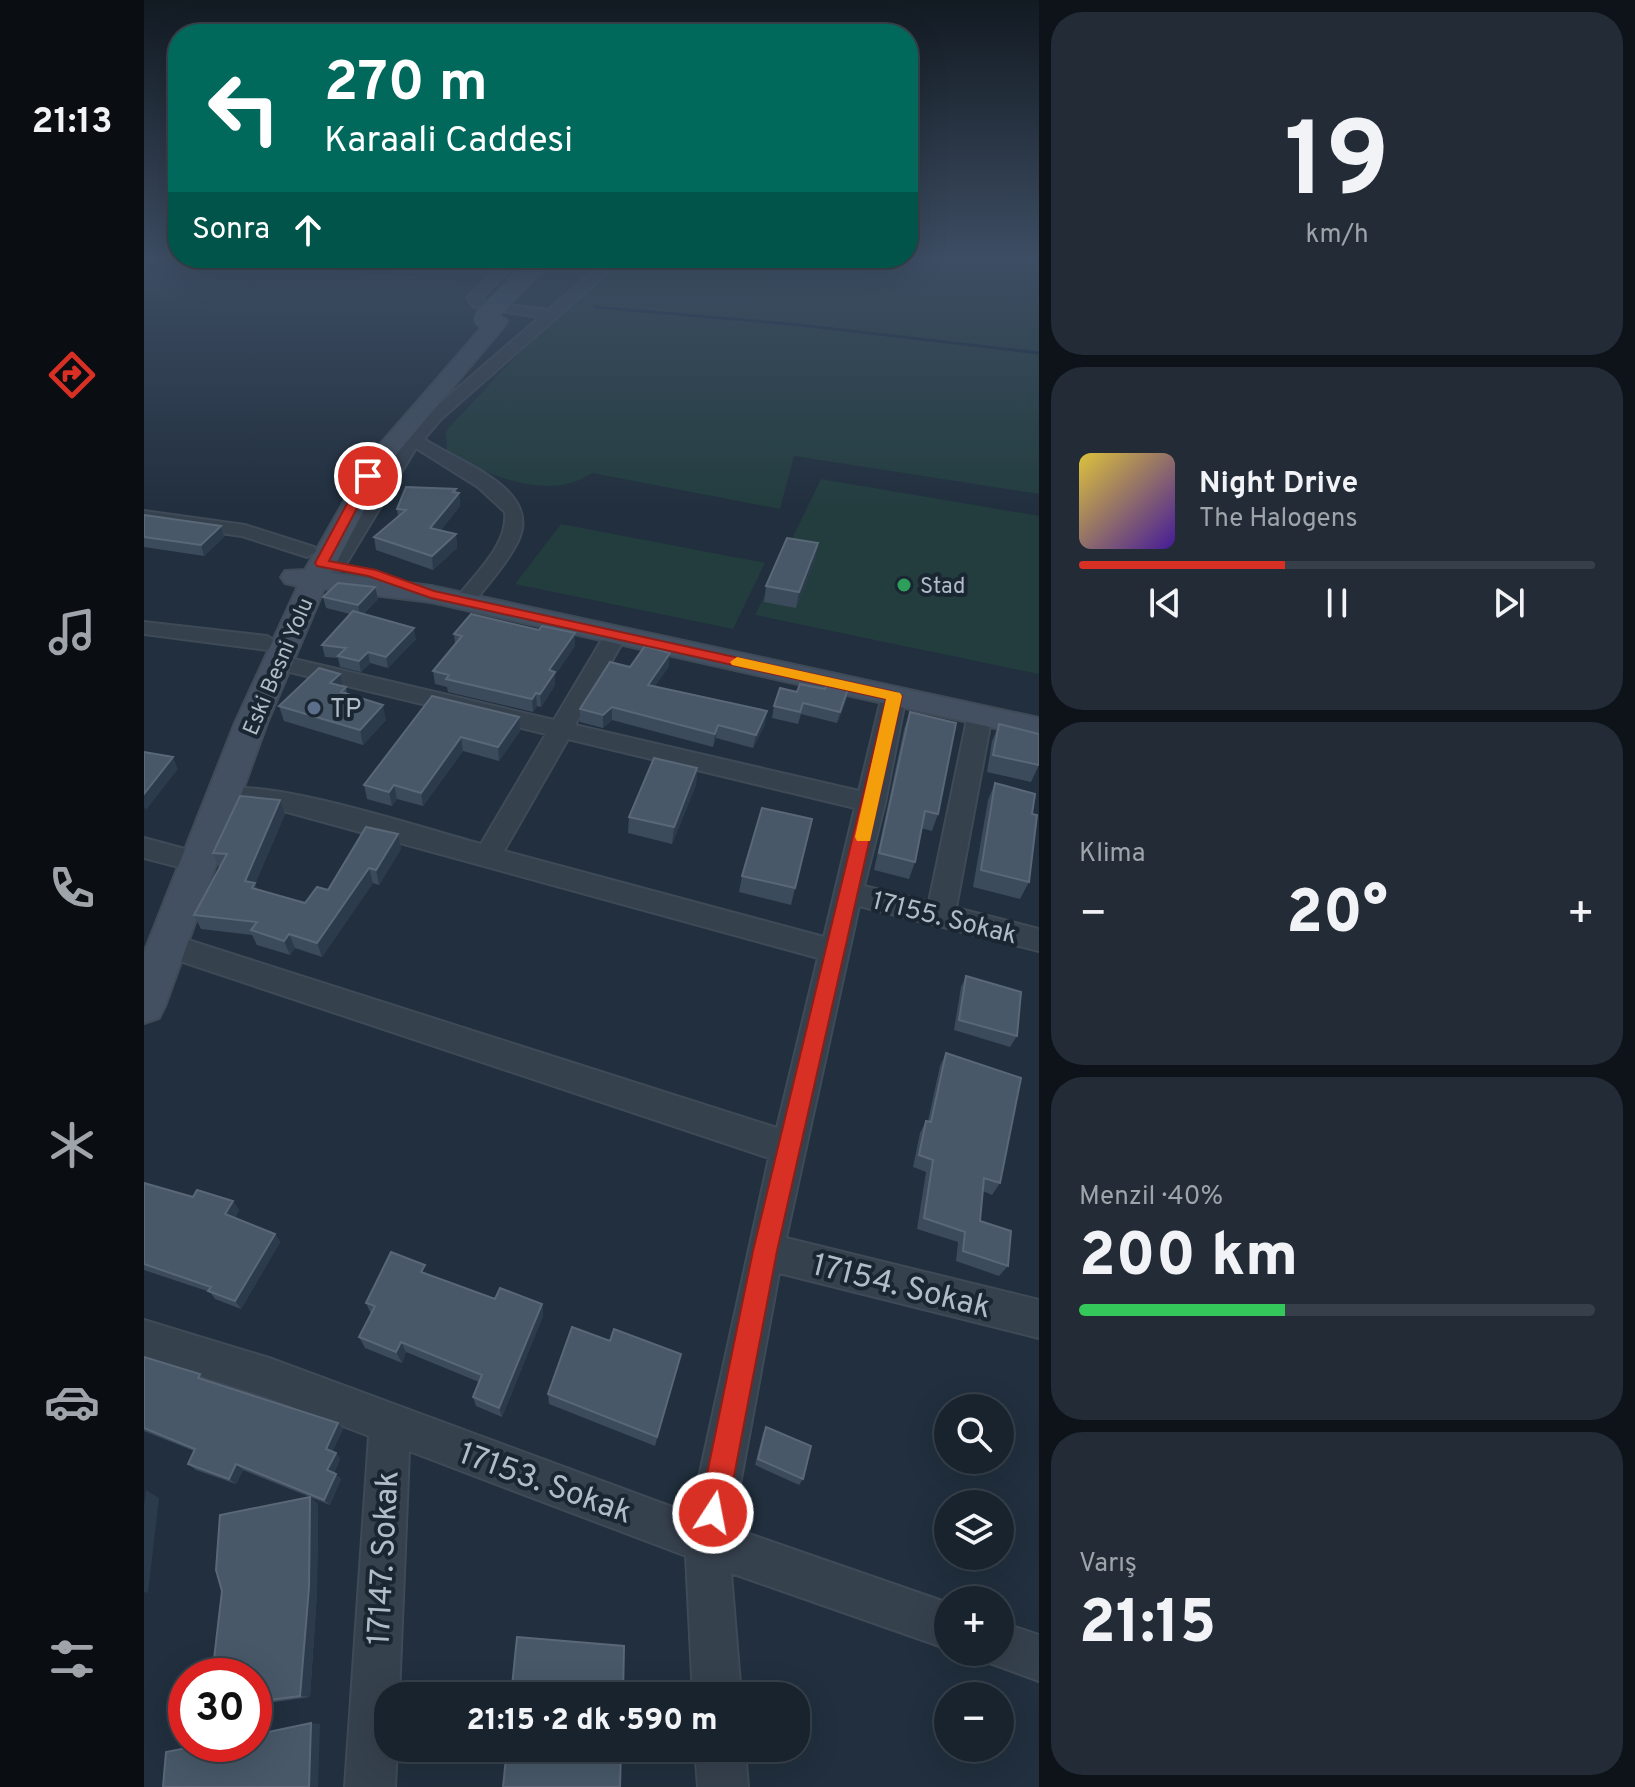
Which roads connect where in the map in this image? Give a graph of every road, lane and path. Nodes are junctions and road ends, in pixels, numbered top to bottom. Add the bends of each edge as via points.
1 (475, 340) edge
2 (522, 340) edge
3 (414, 439) junction
4 (144, 517) edge
5 (313, 566) junction
6 (464, 602) junction
7 (144, 628) edge
8 (615, 636) junction
9 (272, 652) junction
10 (894, 696) junction
11 (980, 715) junction
12 (1039, 728) edge
13 (562, 729) junction
14 (226, 796) junction
15 (872, 803) junction
16 (144, 848) edge
17 (488, 855) junction
18 (179, 857) junction
19 (850, 893) junction
20 (940, 915) junction
21 (1039, 940) edge
22 (155, 944) edge
23 (834, 951) junction
24 (144, 1006) edge
25 (789, 1148) junction
26 (765, 1251) junction
27 (1039, 1319) edge
28 (144, 1339) edge
29 (390, 1425) junction
30 (707, 1542) junction
31 (934, 1621) edge
32 (1014, 1650) edge
33 (1039, 1658) edge
34 (716, 1682) edge
35 (721, 1762) edge
36 (370, 1787) edge
37 (723, 1787) edge

1 - 5 main road, Eski Besni Yolu via 378,461
2 - 3 street
3 - 5 street
3 - 6 street via 514,508 507,545
4 - 5 street via 245,531
5 - 6 main road
5 - 9 main road, Eski Besni Yolu
6 - 8 main road
7 - 9 street
8 - 10 main road
8 - 13 street
9 - 13 street
9 - 14 main road, Eski Besni Yolu
9 - 18 main road, Eski Besni Yolu
10 - 11 main road
10 - 15 street
11 - 12 main road
11 - 20 street
13 - 15 street
13 - 17 street
14 - 17 street via 269,798
14 - 22 main road, Eski Besni Yolu
15 - 19 street
16 - 18 street
17 - 23 street
18 - 22 main road, Eski Besni Yolu
19 - 20 street, 17155. Sokak
19 - 23 street
20 - 21 street, 17155. Sokak
22 - 24 main road, Eski Besni Yolu
22 - 25 street
23 - 25 street
25 - 26 street
26 - 27 street, 17154. Sokak
26 - 30 street
28 - 29 street, 17153. Sokak via 269,1378
29 - 30 street, 17153. Sokak
29 - 36 street, 17147. Sokak
30 - 31 street, 17153. Sokak
30 - 34 street
32 - 33 street
35 - 37 street

